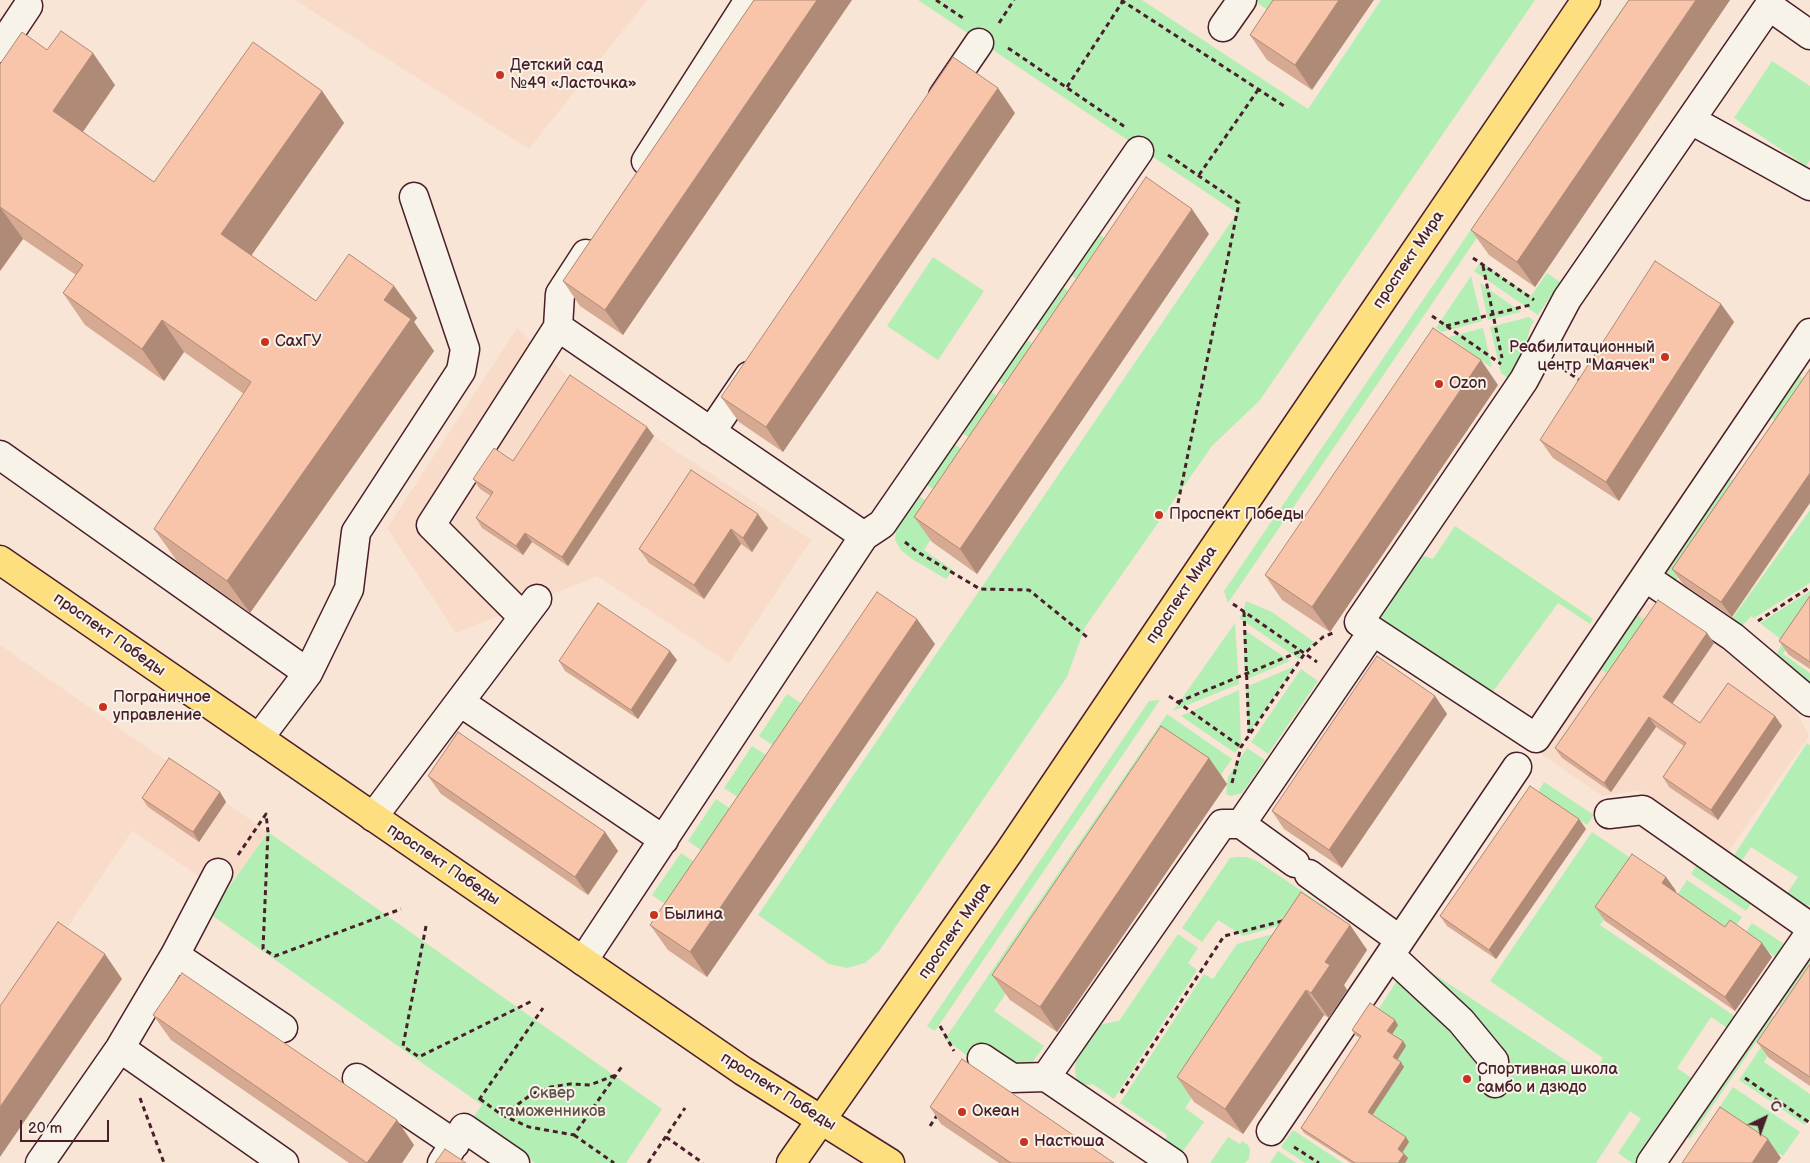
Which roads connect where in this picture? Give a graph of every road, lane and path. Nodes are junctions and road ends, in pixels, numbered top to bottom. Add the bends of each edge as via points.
1 (749, 0) edge
2 (936, 0) edge
3 (1242, 0) edge
4 (1586, 0) edge
5 (1122, 1) edge
6 (28, 6) dead end
7 (1223, 27) dead end
8 (973, 32) joint
9 (1810, 35) edge
10 (1006, 46) dead end
11 (0, 48) edge
12 (1067, 87) junction
13 (1258, 89) junction
14 (1284, 106) dead end
15 (929, 116) edge
16 (1691, 120) junction
17 (1144, 144) junction
18 (1199, 176) junction
19 (630, 185) edge
20 (1810, 186) edge
21 (414, 197) dead end
22 (598, 235) edge
23 (1472, 258) dead end
24 (1483, 266) junction
25 (1493, 314) junction
26 (1432, 316) dead end
27 (1445, 326) junction
28 (558, 327) junction
29 (1810, 333) edge
30 (1539, 352) junction
31 (761, 359) edge
32 (1588, 386) edge
33 (710, 432) junction
34 (0, 456) edge
35 (1178, 503) dead end
36 (873, 530) junction
37 (0, 560) edge
38 (1645, 577) junction
39 (1810, 587) edge
40 (1233, 604) dead end
41 (1244, 611) junction
42 (1366, 626) junction
43 (1087, 637) dead end
44 (1733, 637) junction
45 (1303, 652) junction
46 (308, 673) junction
47 (1246, 674) junction
48 (1341, 678) junction
49 (1169, 696) dead end
50 (460, 702) junction
51 (1178, 702) junction
52 (1810, 702) edge
53 (1249, 734) junction
54 (259, 738) junction
55 (1241, 747) junction
56 (1517, 767) dead end
57 (1609, 814) dead end
58 (373, 817) junction
59 (1232, 824) junction
60 (664, 840) junction
61 (218, 873) joint
62 (401, 909) dead end
63 (1292, 918) edge
64 (426, 926) dead end
65 (1810, 927) edge
66 (1810, 933) edge
67 (1395, 948) junction
68 (175, 955) junction
69 (583, 961) junction
70 (532, 1000) dead end
71 (543, 1008) dead end
72 (283, 1028) dead end
73 (120, 1048) junction
74 (982, 1058) dead end
75 (624, 1065) dead end
76 (1737, 1072) dead end
77 (616, 1076) junction
78 (1046, 1077) junction
79 (357, 1078) dead end
80 (1495, 1082) dead end
81 (137, 1091) dead end
82 (480, 1099) junction
83 (685, 1108) dead end
84 (940, 1111) edge
85 (502, 1115) junction
86 (1106, 1117) junction
87 (822, 1120) junction
88 (1810, 1123) edge
89 (930, 1126) edge
90 (1271, 1131) dead end
91 (574, 1135) junction
92 (666, 1137) junction
93 (454, 1145) edge
94 (40, 1163) edge
95 (164, 1163) edge
96 (284, 1163) edge
97 (515, 1163) edge
98 (614, 1163) edge
99 (648, 1163) edge
100 (703, 1163) edge
101 (791, 1163) edge
102 (890, 1163) edge
103 (1174, 1163) edge
104 (1651, 1163) edge

1 - 19 lane
2 - 8 path
3 - 7 lane
4 - 87 main road, проспект Мира via 1010,852
5 - 12 path
5 - 13 path
6 - 11 lane
8 - 15 lane
9 - 16 lane via 1769,6
10 - 12 path
12 - 17 path
13 - 14 path
13 - 18 path
16 - 20 lane
16 - 30 lane via 1567,299
17 - 18 path
17 - 36 lane
18 - 35 path via 1239,203
21 - 46 lane via 465,349 461,370 356,532 349,589
22 - 28 lane via 560,294
23 - 24 path
24 - 25 path
24 - 25 path via 1538,303
25 - 27 path
25 - 27 path via 1504,365
26 - 27 path
28 - 33 lane
28 - 50 lane via 431,525 530,608
29 - 38 lane
30 - 32 path
30 - 42 lane
31 - 33 lane
33 - 36 lane
34 - 46 lane
36 - 43 path via 980,589 1029,590
36 - 60 lane
37 - 54 main road, проспект Победы
38 - 42 lane via 1536,738
38 - 44 lane
39 - 44 path
40 - 41 path
41 - 45 path
41 - 47 path
42 - 45 path via 1323,637
42 - 48 lane
44 - 52 lane
45 - 47 path
45 - 48 path
45 - 53 path
46 - 54 lane
47 - 51 path
47 - 53 path
48 - 59 lane
49 - 51 path
50 - 58 lane
50 - 60 lane
51 - 55 path
53 - 55 path
54 - 58 main road, проспект Победы
55 - 59 path
56 - 67 lane
57 - 65 lane via 1642,810
58 - 69 main road, проспект Победы
59 - 67 lane via 1302,869
59 - 78 lane
60 - 69 lane
61 - 62 path via 230,867 266,814 263,948 275,956
61 - 68 lane
63 - 86 path via 1224,936
64 - 70 path via 403,1046 418,1057
66 - 104 lane
67 - 80 lane via 1494,1061
67 - 90 lane
68 - 72 lane
68 - 73 lane
69 - 87 main road, проспект Победы
71 - 82 path
73 - 94 lane
73 - 96 lane
74 - 78 lane via 1012,1078
75 - 77 path
76 - 88 path
77 - 85 path via 590,1085 551,1087 532,1094
77 - 91 path
78 - 86 lane
79 - 93 lane
81 - 95 path
82 - 85 path
82 - 93 path
83 - 92 path
84 - 89 path
85 - 91 path via 529,1127
86 - 103 lane
87 - 101 main road, проспект Мира
87 - 102 main road, проспект Победы
91 - 98 path
92 - 99 path
92 - 100 path
93 - 97 lane

